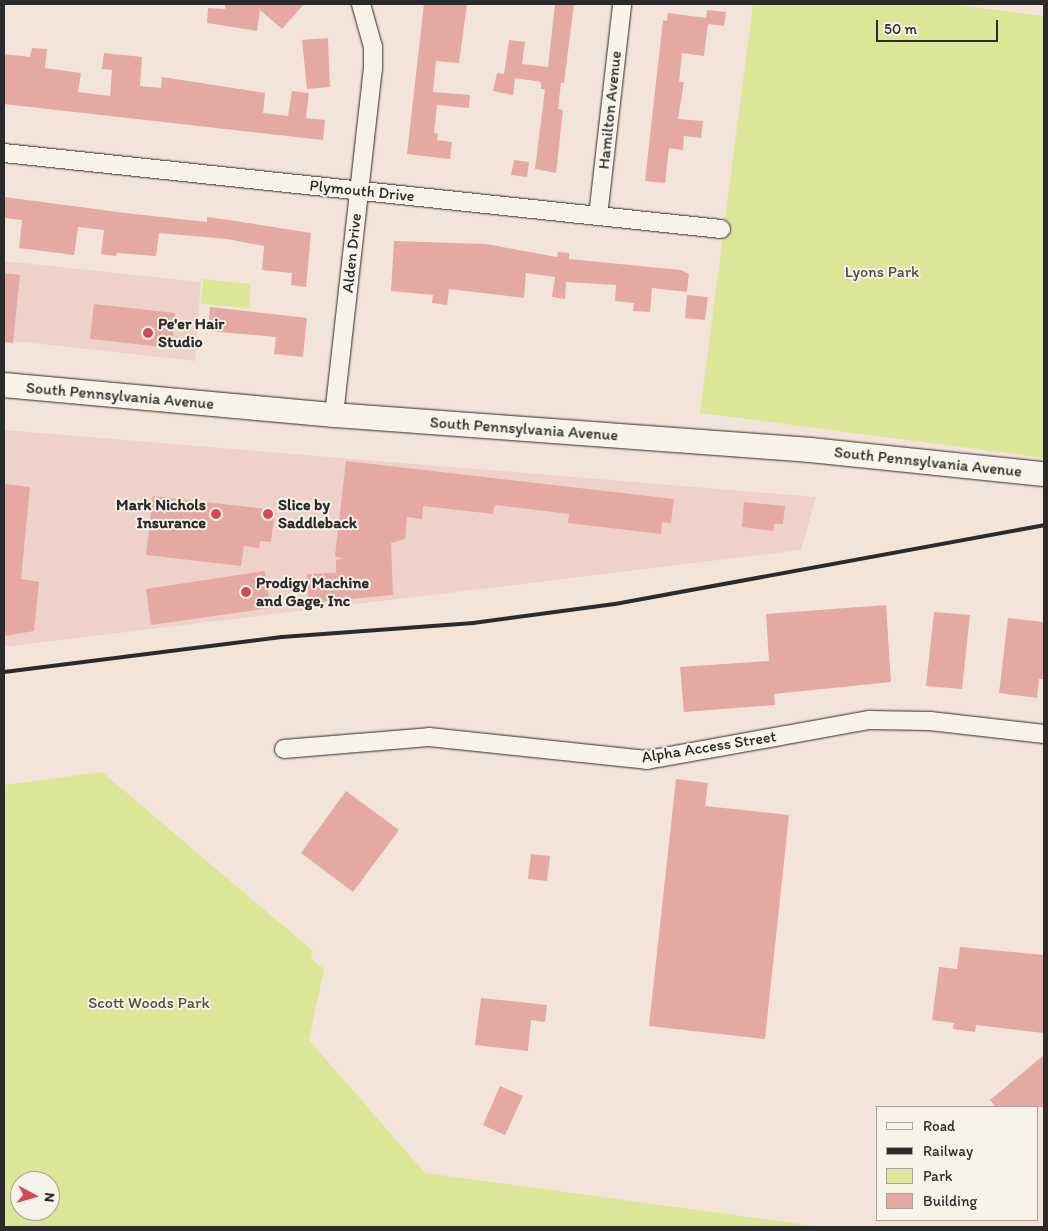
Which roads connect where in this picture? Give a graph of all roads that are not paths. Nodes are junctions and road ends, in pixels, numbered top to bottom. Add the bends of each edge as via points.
1 (361, 4) edge
2 (622, 4) edge
3 (4, 153) edge
4 (359, 191) junction
5 (598, 216) junction
6 (720, 229) dead end
7 (4, 384) edge
8 (334, 415) junction
9 (1044, 474) edge
10 (1044, 734) edge
11 (284, 749) dead end

1 - 4 street, Alden Drive via 373,47 373,69
2 - 5 street, Hamilton Avenue
3 - 4 street, Plymouth Drive
4 - 5 street, Plymouth Drive
4 - 8 street, Alden Drive
5 - 6 street, Plymouth Drive
7 - 8 main road, South Pennsylvania Avenue
8 - 9 main road, South Pennsylvania Avenue via 810,450
10 - 11 street, Alpha Access Street via 930,721 869,720 647,760 429,737

